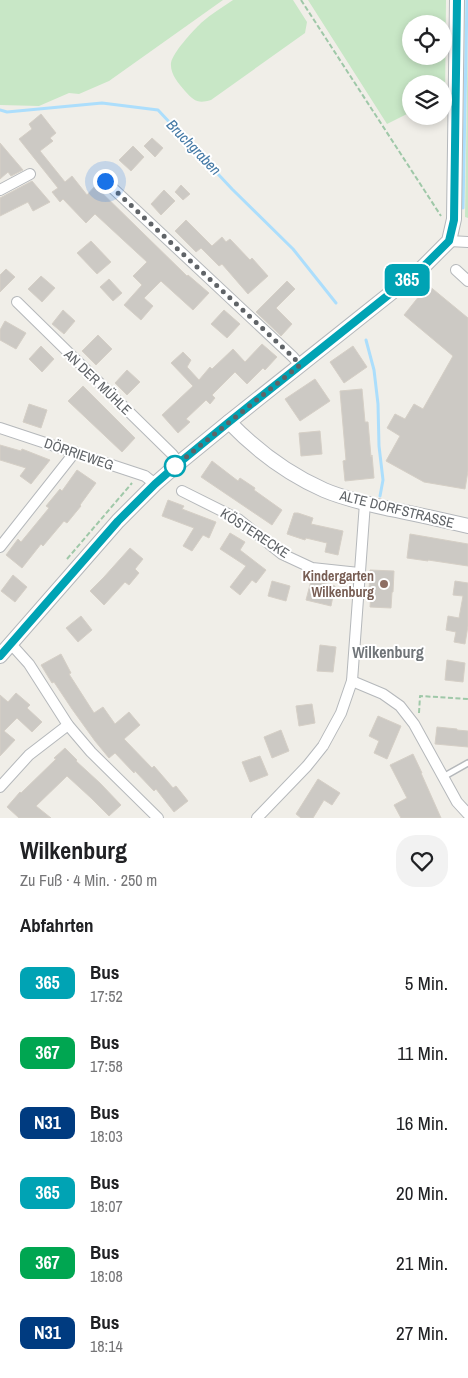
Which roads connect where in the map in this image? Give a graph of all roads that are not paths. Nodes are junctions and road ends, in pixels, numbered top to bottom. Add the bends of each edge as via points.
1 (457, 0) edge
2 (30, 174) dead end
3 (105, 181) dead end
4 (0, 190) edge
5 (449, 241) junction
6 (468, 242) edge
7 (456, 270) dead end
8 (468, 281) edge
9 (17, 302) dead end
10 (300, 365) junction
11 (229, 422) junction
12 (0, 428) edge
13 (75, 452) junction
14 (179, 463) junction
15 (155, 484) junction
16 (182, 491) dead end
17 (365, 503) junction
18 (468, 526) edge
19 (0, 547) edge
20 (359, 572) junction
21 (11, 644) junction
22 (0, 656) edge
23 (352, 681) junction
24 (68, 724) junction
25 (468, 763) edge
26 (443, 777) junction
27 (0, 787) edge
28 (468, 814) edge
29 (158, 818) edge
30 (257, 818) edge

1 - 5 main road via 454,220
2 - 4 street
3 - 10 street
5 - 6 street
5 - 10 main road via 421,269
7 - 8 street
9 - 14 street, AN DER MÜHLE
10 - 11 main road
11 - 14 main road
11 - 17 main road, ALTE DORFSTRASSE via 265,455 295,476 325,491
12 - 13 street, DÖRRIEWEG
13 - 15 street, DÖRRIEWEG via 145,476
13 - 19 street
14 - 15 main road
15 - 21 main road via 118,521
16 - 20 street, KÖSTERECKE via 238,519 282,554 312,568
17 - 18 main road, ALTE DORFSTRASSE
17 - 20 street
20 - 23 street
21 - 22 main road
21 - 24 street via 29,664
23 - 26 street via 383,694 400,706 414,724
23 - 30 street via 323,746
24 - 27 street via 29,754
24 - 29 street via 91,752
25 - 26 lane
26 - 28 street via 456,802

